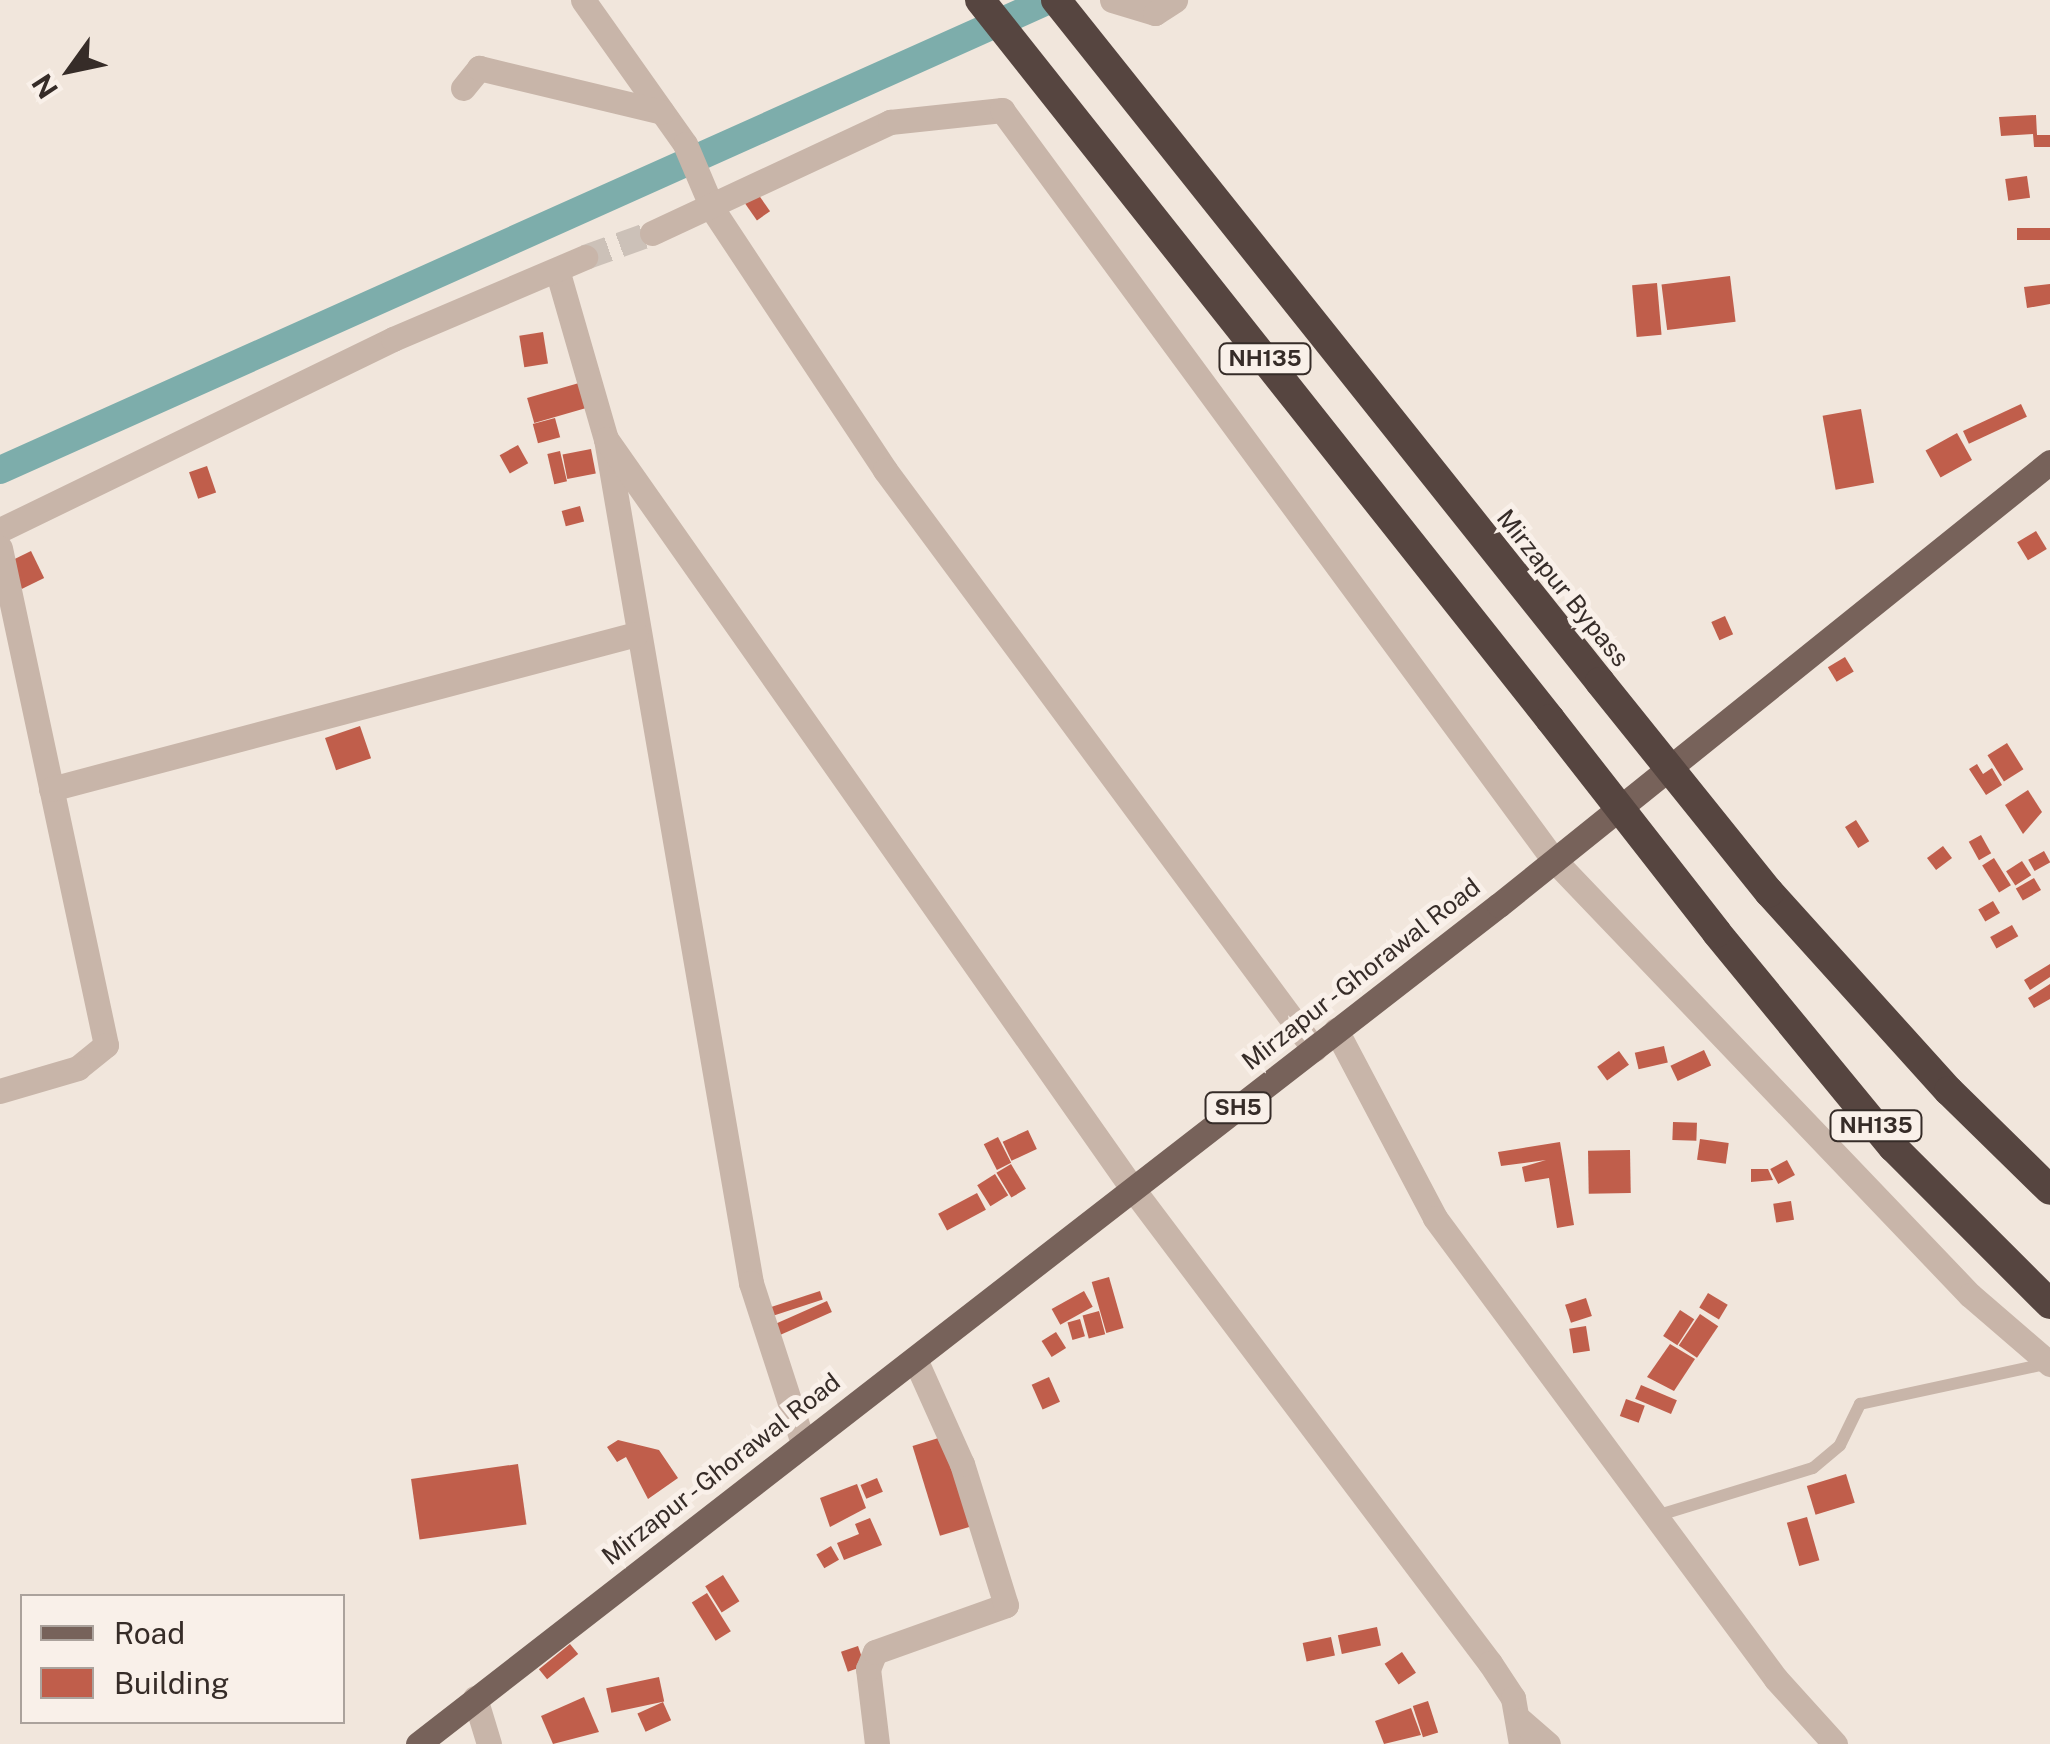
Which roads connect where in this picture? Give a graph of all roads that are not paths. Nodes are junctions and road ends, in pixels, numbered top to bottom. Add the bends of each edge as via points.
1 (582, 0) edge
2 (980, 0) edge
3 (1056, 0) edge
4 (1175, 0) edge
5 (1116, 4) edge
6 (463, 88) dead end
7 (662, 112) junction
8 (713, 210) junction
9 (652, 233) tunnel mouth
10 (585, 257) tunnel mouth
11 (558, 273) junction
12 (606, 440) junction
13 (2050, 462) edge
14 (0, 530) edge
15 (0, 548) edge
16 (636, 634) junction
17 (52, 790) junction
18 (1552, 859) junction
19 (1336, 1030) junction
20 (1314, 1049) junction
21 (0, 1091) edge
22 (1132, 1188) junction
23 (2050, 1190) edge
24 (2050, 1304) edge
25 (915, 1359) junction
26 (2049, 1363) edge
27 (803, 1443) junction
28 (1654, 1517) junction
29 (475, 1698) junction
30 (1521, 1732) edge
31 (418, 1744) edge
32 (489, 1744) edge
33 (877, 1744) edge
34 (1548, 1744) edge
35 (1835, 1744) edge

1 - 7 street
2 - 24 highway, NH135, bridge via 1717,933 1894,1148
3 - 23 highway, Mirzapur Bypass / NH135, bridge via 1770,892 1949,1092
4 - 5 street via 1155,13
6 - 7 street via 479,68
7 - 8 street via 705,180
8 - 9 street
8 - 18 street via 890,122 1002,110
8 - 20 street via 1054,707
10 - 11 street
11 - 12 street
11 - 14 street via 393,338
12 - 16 street
12 - 22 street
13 - 18 main road, Mirzapur - Ghorawal Road / SH5
15 - 17 street
16 - 17 street
16 - 27 street via 751,1283
17 - 21 street via 106,1045 104,1054 78,1068
18 - 19 main road, Mirzapur - Ghorawal Road / SH5
18 - 26 street via 1942,1267
19 - 20 main road, Mirzapur - Ghorawal Road / SH5
19 - 28 street via 1434,1218
20 - 22 main road, Mirzapur - Ghorawal Road / SH5
22 - 25 main road, Mirzapur - Ghorawal Road / SH5
22 - 30 street via 1490,1663
25 - 27 main road, Mirzapur - Ghorawal Road / SH5
25 - 33 street via 962,1464 1006,1605 990,1617 892,1642 870,1658
26 - 28 lane via 1860,1404 1840,1445 1813,1468
27 - 29 main road, Mirzapur - Ghorawal Road / SH5
28 - 35 street
29 - 31 main road, Mirzapur - Ghorawal Road / SH5
29 - 32 street
30 - 34 street

